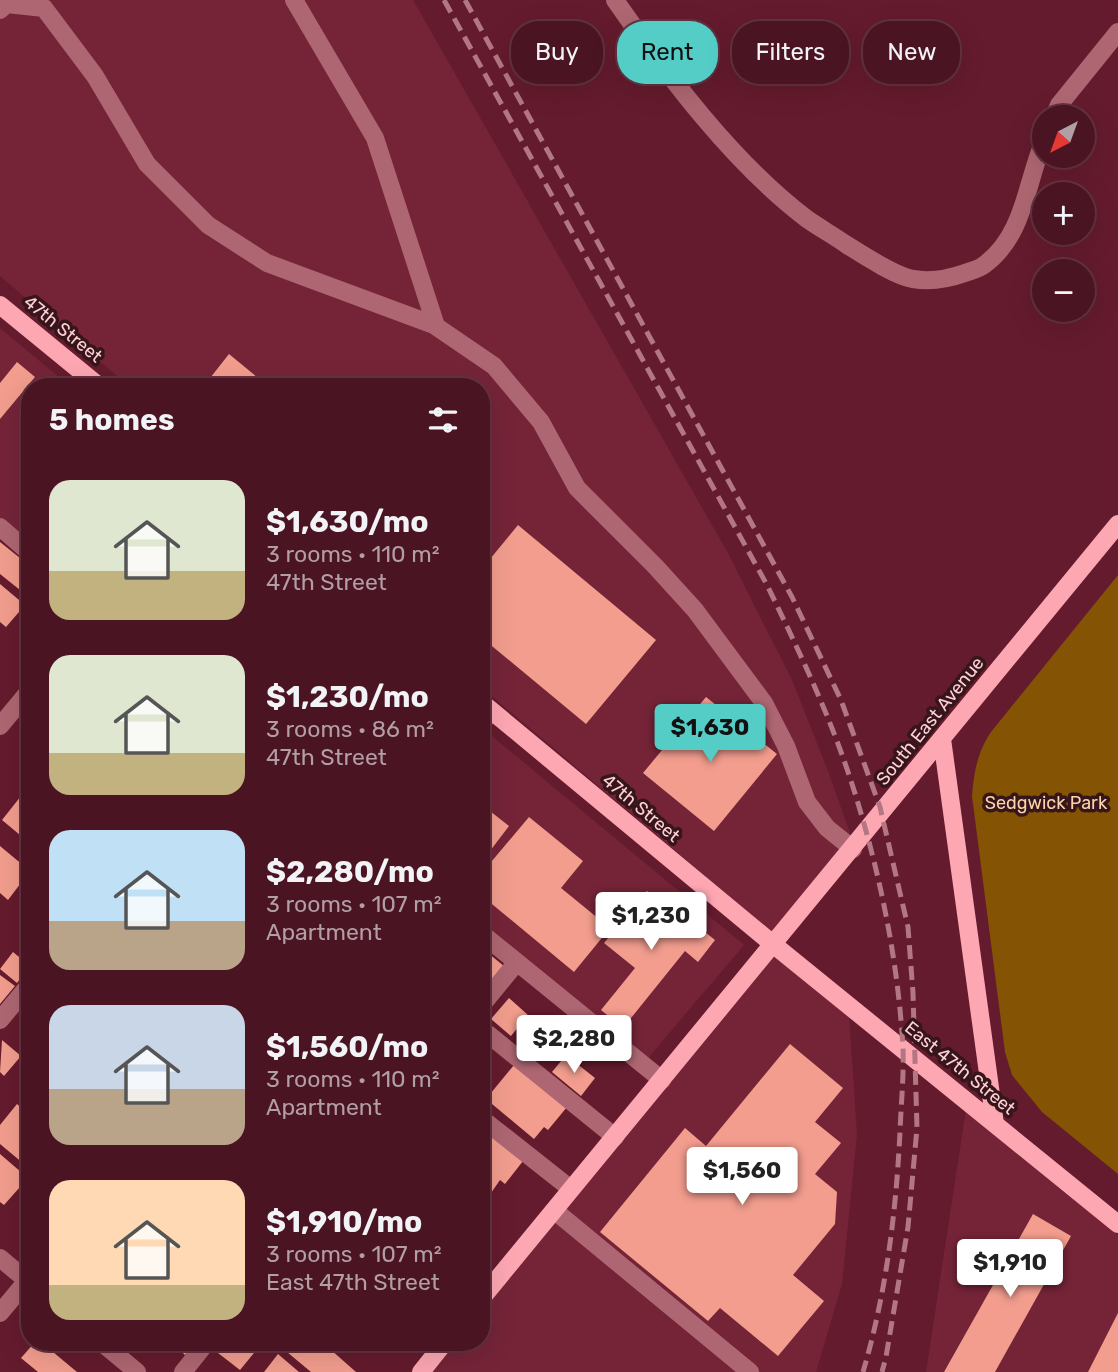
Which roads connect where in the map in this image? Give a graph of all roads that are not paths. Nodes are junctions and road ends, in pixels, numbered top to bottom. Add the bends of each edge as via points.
1 (294, 0) edge
2 (615, 0) edge
3 (4, 5) edge
4 (1118, 32) edge
5 (1059, 105) edge
6 (1034, 168) edge
7 (0, 305) edge
8 (436, 326) junction
9 (89, 378) edge
10 (1118, 524) edge
11 (0, 527) edge
12 (21, 544) edge
13 (21, 701) edge
14 (490, 717) edge
15 (0, 726) edge
16 (942, 739) junction
17 (853, 849) junction
18 (490, 940) edge
19 (774, 945) junction
20 (517, 962) junction
21 (21, 995) edge
22 (490, 995) edge
23 (0, 1020) edge
24 (490, 1036) edge
25 (662, 1080) junction
26 (995, 1124) junction
27 (490, 1125) edge
28 (615, 1137) junction
29 (572, 1189) junction
30 (555, 1211) junction
31 (1118, 1224) edge
32 (0, 1258) edge
33 (21, 1274) edge
34 (490, 1288) edge
35 (21, 1289) edge
36 (0, 1313) edge
37 (112, 1351) edge
38 (200, 1351) edge
39 (438, 1351) edge
40 (137, 1372) edge
41 (183, 1372) edge
42 (421, 1372) edge
43 (750, 1372) edge

1 - 8 street via 375,138
2 - 6 street via 657,60 763,181 807,219 867,258 912,279 947,280 983,266 1010,237
3 - 8 street via 44,8 95,76 147,164 208,225 267,263
4 - 5 street
7 - 9 main road, 47th Street
8 - 17 street via 494,366 541,422 577,488 695,610 764,702 807,802 827,828
10 - 16 main road, South East Avenue
11 - 12 street
13 - 15 street
14 - 19 main road, 47th Street
16 - 17 main road, South East Avenue
16 - 26 main road
17 - 19 main road, South East Avenue
18 - 20 street
19 - 25 main road, South East Avenue
19 - 26 main road, East 47th Street
20 - 22 street
20 - 25 street
21 - 23 street
24 - 28 street
25 - 28 main road, South East Avenue
26 - 31 main road, East 47th Street
27 - 29 street
28 - 29 main road, South East Avenue
29 - 30 main road, South East Avenue
30 - 34 main road, South East Avenue
30 - 43 street
32 - 33 street
35 - 36 street
37 - 40 street
38 - 41 street
39 - 42 main road

